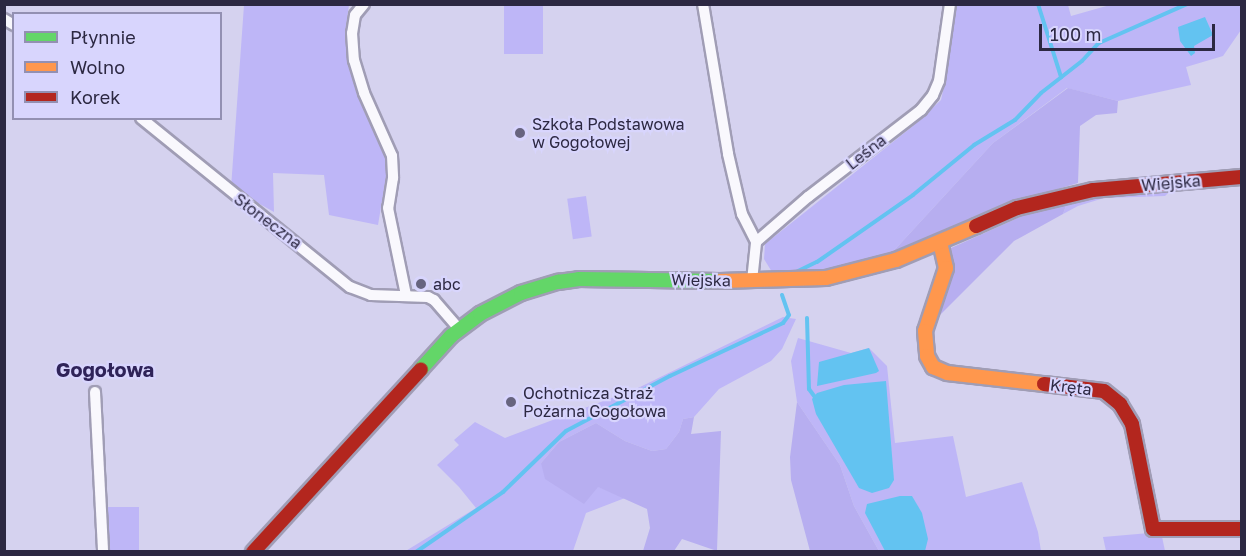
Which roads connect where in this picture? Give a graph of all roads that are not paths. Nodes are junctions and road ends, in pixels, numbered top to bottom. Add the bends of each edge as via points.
1 (364, 4) edge
2 (703, 4) edge
3 (950, 4) edge
4 (143, 120) edge
5 (1242, 177) edge
6 (756, 242) junction
7 (940, 242) junction
8 (752, 281) junction
9 (406, 295) junction
10 (459, 329) junction
11 (95, 392) dead end
12 (1242, 530) edge
13 (103, 552) edge
14 (253, 552) edge

1 - 9 street via 355,15 354,60 392,156 393,178 387,207
2 - 6 street via 741,214
3 - 6 street, Leśna via 939,81 921,110
4 - 9 street, Słoneczna via 350,287 371,295
5 - 7 street, Wiejska via 1068,194 1017,208
6 - 8 street
7 - 8 street, Wiejska via 850,273 806,280
7 - 12 street, Kręta via 946,268 925,331 927,356 933,367 947,374 1104,392 1120,404 1132,424 1153,529
8 - 10 street, Wiejska via 567,280 510,298
9 - 10 street, Słoneczna via 434,300
10 - 14 street, Wiejska
11 - 13 street

